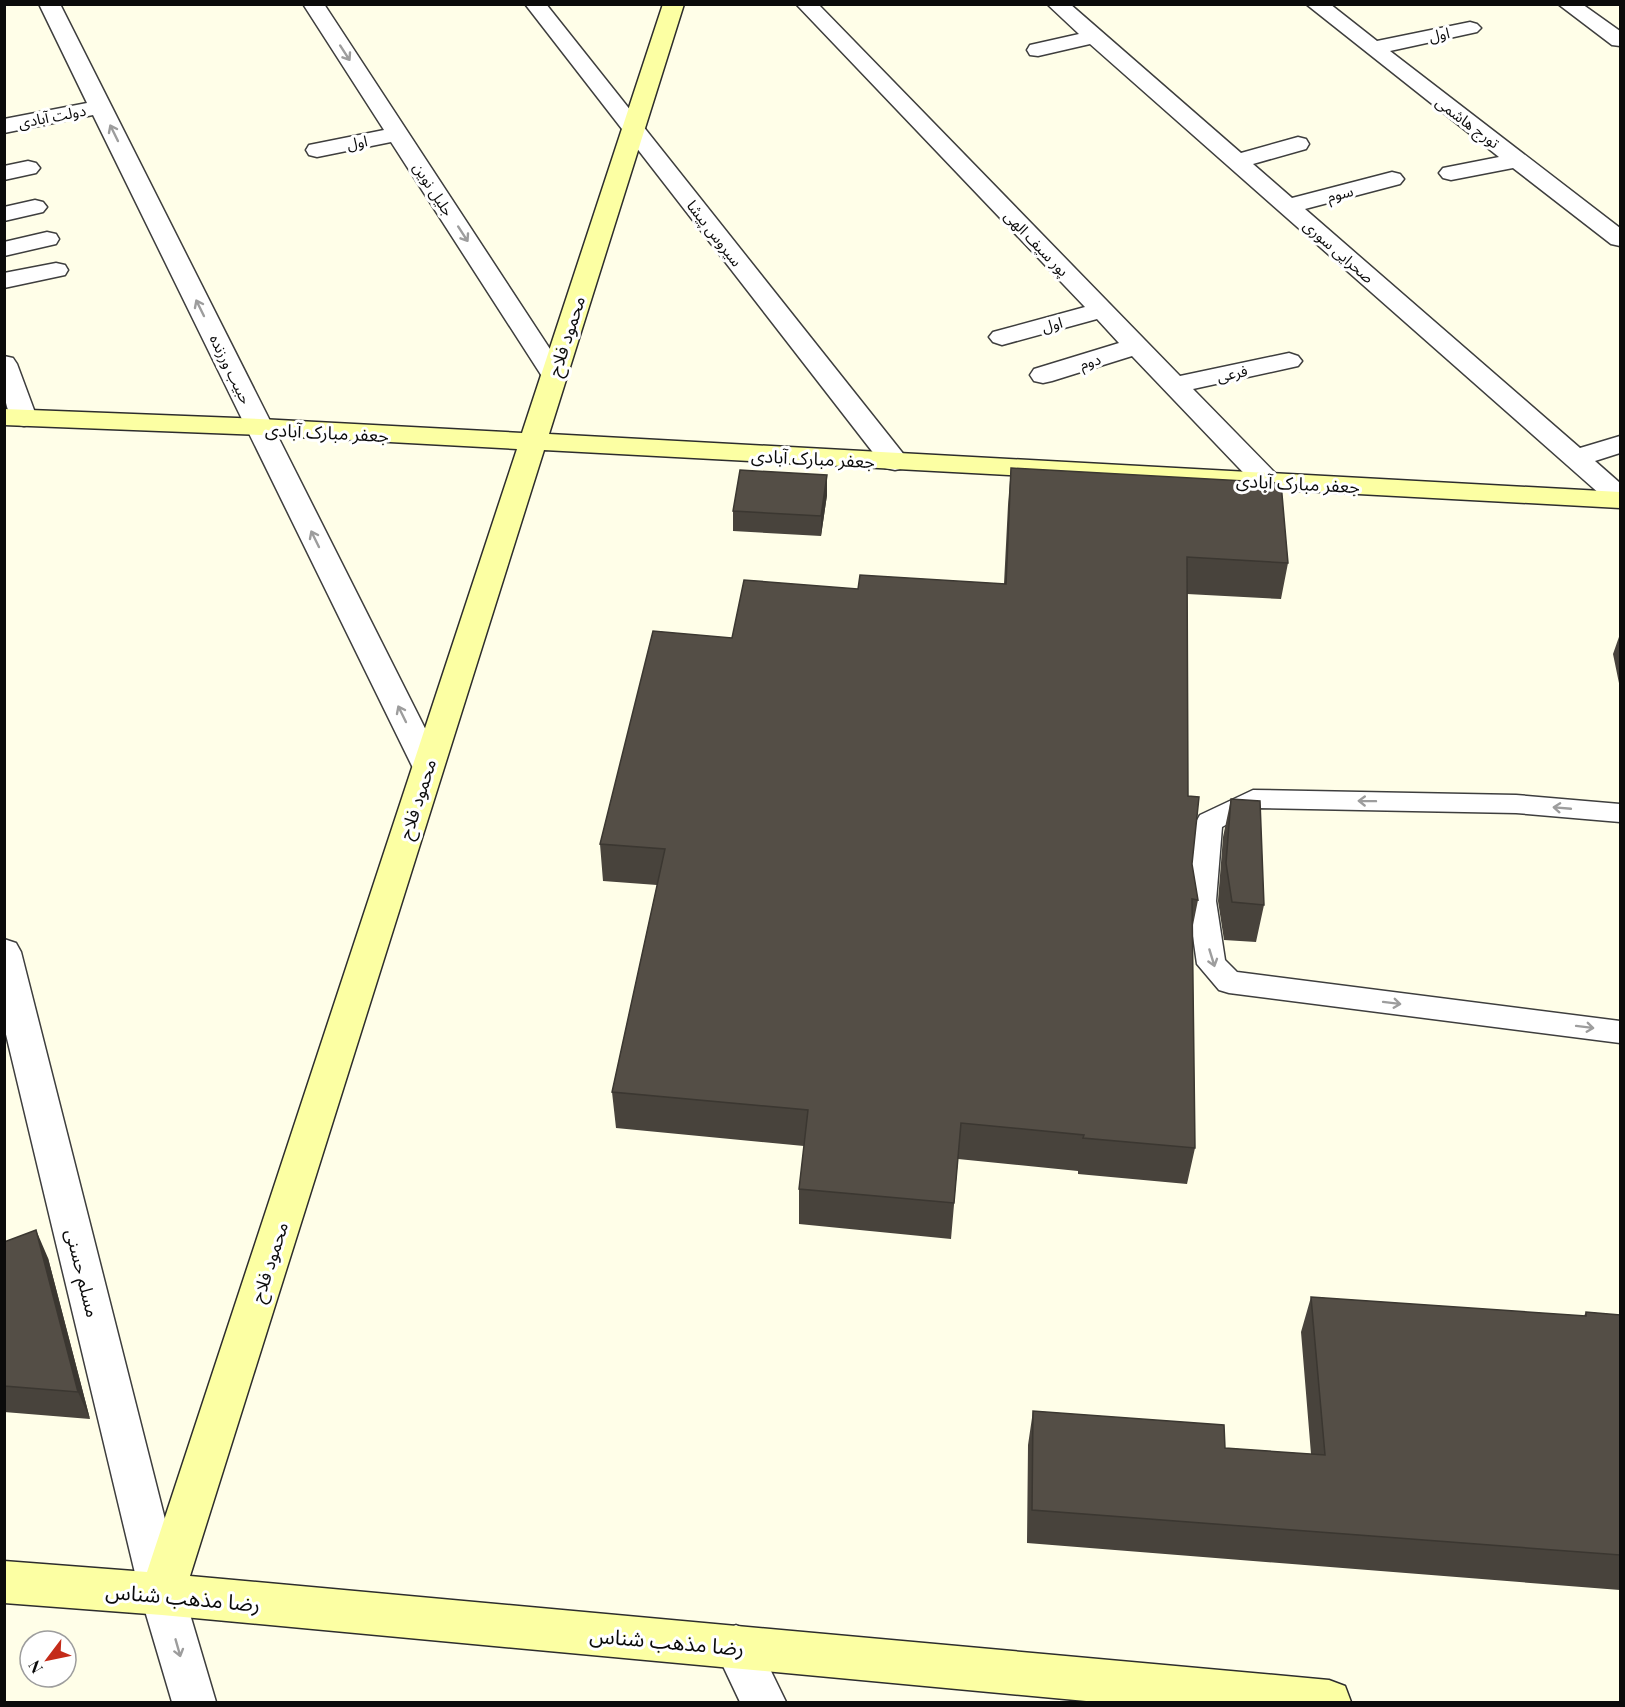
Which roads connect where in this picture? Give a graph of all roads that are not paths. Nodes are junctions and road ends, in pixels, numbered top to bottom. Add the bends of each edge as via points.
1 (50, 4) edge
2 (313, 4) edge
3 (535, 4) edge
4 (674, 4) edge
5 (806, 4) edge
6 (1057, 4) edge
7 (1316, 4) edge
8 (1568, 4) edge
9 (1470, 28) dead end
10 (1094, 37) junction
11 (1620, 40) edge
12 (1373, 48) junction
13 (1038, 50) dead end
14 (100, 106) junction
15 (4, 126) edge
16 (634, 129) junction
17 (398, 134) junction
18 (1298, 144) dead end
19 (317, 150) dead end
20 (1518, 160) junction
21 (1238, 162) junction
22 (28, 168) dead end
23 (4, 173) edge
24 (1450, 173) dead end
25 (1392, 179) dead end
26 (1288, 206) junction
27 (35, 207) dead end
28 (4, 213) edge
29 (1620, 239) edge
30 (47, 240) dead end
31 (4, 249) edge
32 (56, 270) dead end
33 (4, 281) edge
34 (1102, 310) junction
35 (1002, 337) dead end
36 (1137, 346) junction
37 (1289, 361) dead end
38 (4, 364) edge
39 (554, 375) junction
40 (1043, 375) dead end
41 (1175, 386) junction
42 (14, 417) edge
43 (260, 428) junction
44 (532, 444) junction
45 (1620, 444) edge
46 (1576, 458) junction
47 (895, 462) junction
48 (1268, 482) junction
49 (1620, 498) edge
50 (428, 766) junction
51 (1620, 813) edge
52 (4, 952) edge
53 (1620, 1032) edge
54 (4, 1582) edge
55 (162, 1594) junction
56 (736, 1647) junction
57 (1268, 1700) edge
58 (194, 1702) edge
59 (764, 1702) edge
60 (1329, 1702) edge

1 - 14 street, حبیب ورزنده
2 -> 17 street, جلیل نوین
3 - 16 street, سیروس پیشا
4 - 16 street, محمود فلاح
5 - 34 street, پور سیف الهی
6 - 10 street, صحرایی سوری
7 - 12 street, تورج هاشمی
8 - 11 street
9 - 12 street, اول
10 - 13 street
10 - 21 street, صحرایی سوری
12 - 20 street, تورج هاشمی
14 - 15 street, دولت آبادی
43 -> 14 street, حبیب ورزنده
16 - 39 street, محمود فلاح
16 - 47 street, سیروس پیشا
17 - 19 street, اول
17 -> 39 street, جلیل نوین
18 - 21 street
20 - 24 street
20 - 29 street, تورج هاشمی
21 - 26 street, صحرایی سوری
22 - 23 street
25 - 26 street, سوم
26 - 46 street, صحرایی سوری
27 - 28 street
30 - 31 street
32 - 33 street
34 - 35 street, اول
34 - 36 street, پور سیف الهی
36 - 40 street, دوم
36 - 41 street, پور سیف الهی
37 - 41 street, فرعی
38 - 42 street
39 - 44 street, محمود فلاح
41 - 48 street, پور سیف الهی
42 - 43 street, جعفر مبارک آبادی
43 - 44 street, جعفر مبارک آبادی
50 -> 43 street, حبیب ورزنده
44 - 47 street, جعفر مبارک آبادی
44 - 50 street, محمود فلاح
45 - 46 street
46 - 49 street, صحرایی سوری
47 - 48 street, جعفر مبارک آبادی
48 - 49 street, جعفر مبارک آبادی
50 - 55 street, محمود فلاح
51 -> 53 lane via 1516,804 1253,800 1209,822 1202,901 1211,964 1229,982
52 - 55 street, مسلم حسنی
54 - 55 street, رضا مذهب شناس
55 - 56 street, رضا مذهب شناس
55 -> 58 street, مسلم حسنی
56 - 57 street, رضا مذهب شناس
56 - 59 street
57 - 60 street, رضا مذهب شناس

